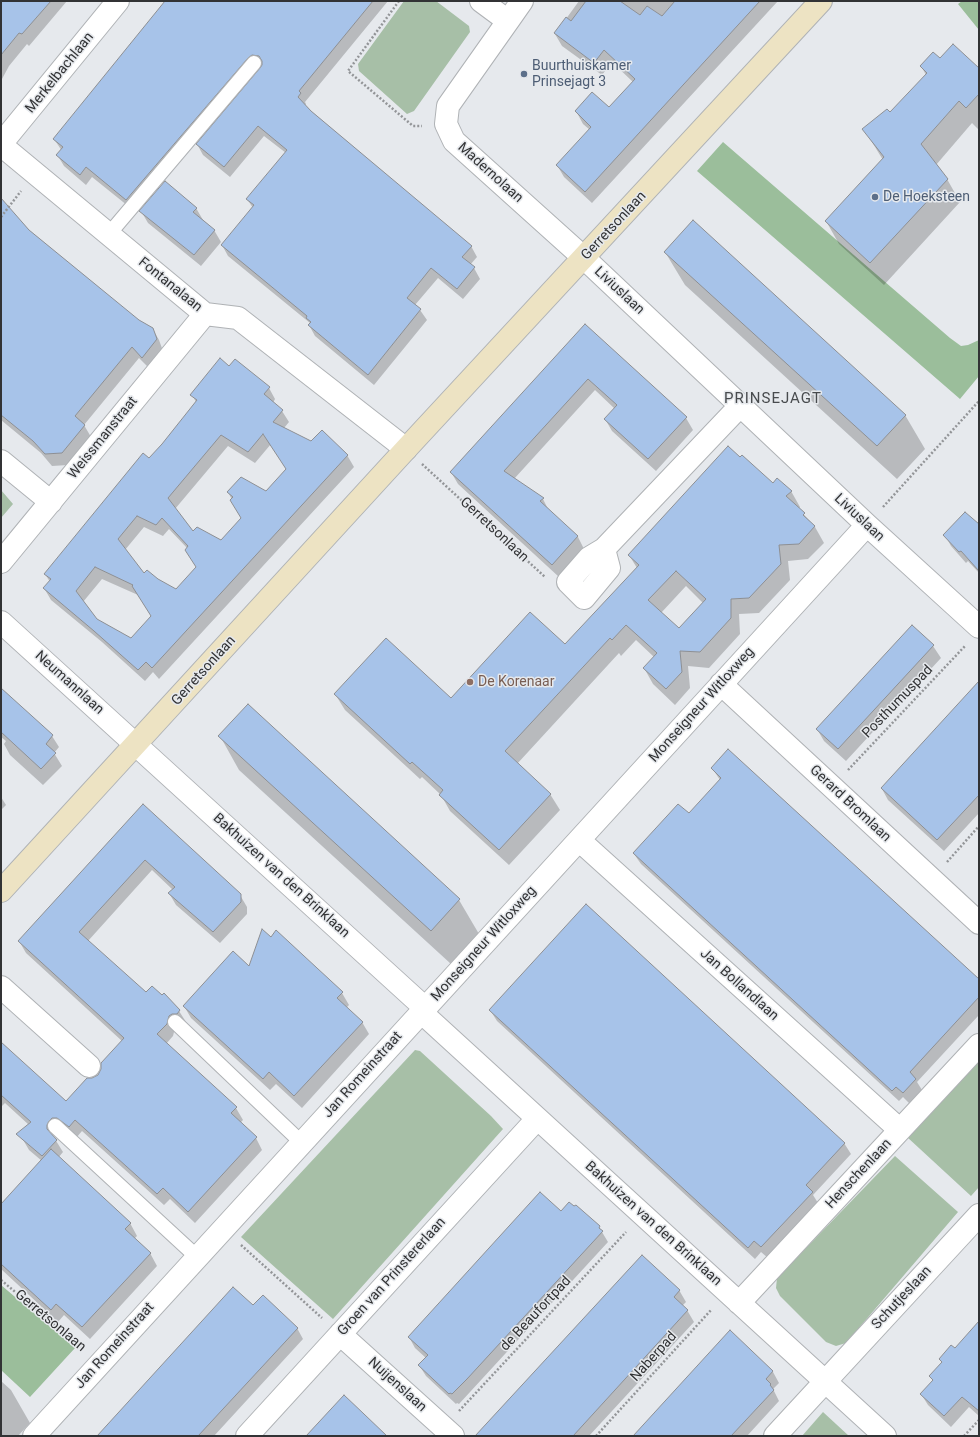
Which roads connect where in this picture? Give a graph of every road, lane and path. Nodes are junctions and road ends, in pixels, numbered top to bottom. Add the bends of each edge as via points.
1 (118, 1) edge
2 (400, 1) edge
3 (481, 1) edge
4 (522, 1) edge
5 (821, 1) edge
6 (508, 21) junction
7 (254, 63) dead end
8 (446, 124) junction
9 (1, 145) edge
10 (36, 174) junction
11 (1, 216) edge
12 (109, 234) junction
13 (584, 258) junction
14 (205, 314) junction
15 (979, 401) edge
16 (740, 406) junction
17 (406, 449) junction
18 (1, 461) edge
19 (51, 502) junction
20 (866, 525) junction
21 (604, 548) dead end
22 (1, 562) edge
23 (547, 579) dead end
24 (1, 622) edge
25 (979, 627) edge
26 (966, 645) dead end
27 (721, 684) junction
28 (136, 745) junction
29 (832, 787) junction
30 (979, 826) edge
31 (579, 840) junction
32 (932, 879) junction
33 (1, 891) edge
34 (979, 923) edge
35 (1, 987) edge
36 (423, 1010) junction
37 (175, 1022) dead end
38 (979, 1045) edge
39 (89, 1066) dead end
40 (537, 1119) junction
41 (55, 1126) dead end
42 (900, 1130) junction
43 (302, 1143) junction
44 (642, 1214) junction
45 (978, 1218) edge
46 (223, 1228) junction
47 (198, 1257) junction
48 (1, 1280) edge
49 (733, 1298) junction
50 (340, 1334) junction
51 (100, 1363) junction
52 (825, 1382) junction
53 (979, 1420) edge
54 (448, 1432) edge
55 (34, 1436) edge
56 (247, 1436) edge
57 (596, 1436) edge
58 (775, 1436) edge
59 (884, 1436) edge
60 (964, 1436) edge

1 - 9 street, Merkelbachlaan
2 - 8 path via 348,71 413,126
3 - 6 street
4 - 6 street
5 - 13 street, Gerretsonlaan
6 - 8 street via 448,106
7 - 12 lane
8 - 13 street, Madernolaan via 454,140
9 - 10 street, Fontanalaan
10 - 11 path
10 - 12 street, Fontanalaan
12 - 14 street, Fontanalaan
13 - 16 street, Liviuslaan
13 - 17 street, Gerretsonlaan
14 - 17 street, Fontanalaan via 238,318
14 - 19 street, Weissmanstraat
15 - 20 path
16 - 20 street, Liviuslaan
16 - 21 street
17 - 23 path, Gerretsonlaan
17 - 28 street, Gerretsonlaan
18 - 19 street
19 - 22 street, Weissmanstraat
20 - 25 street, Liviuslaan
20 - 27 street, Monseigneur Witloxweg
24 - 28 street, Neumannlaan
26 - 29 path, Posthumuspad
27 - 29 street, Gerard Bromlaan
27 - 31 street, Monseigneur Witloxweg
28 - 33 street, Gerretsonlaan
28 - 36 street, Bakhuizen van den Brinklaan
29 - 32 street, Gerard Bromlaan
30 - 32 path
31 - 36 street, Monseigneur Witloxweg
31 - 42 street, Jan Bollandlaan
32 - 34 street, Gerard Bromlaan
35 - 39 street
36 - 40 street, Bakhuizen van den Brinklaan
36 - 43 street, Jan Romeinstraat
37 - 43 lane
38 - 42 street, Henschenlaan
40 - 44 street, Bakhuizen van den Brinklaan
40 - 50 street, Groen van Prinstererlaan
41 - 47 lane
42 - 49 street, Henschenlaan
43 - 46 street, Jan Romeinstraat
44 - 49 street, Bakhuizen van den Brinklaan
44 - 54 path, de Beaufortpad
45 - 52 street, Schutjeslaan
46 - 47 street, Jan Romeinstraat
46 - 50 path
47 - 51 street, Jan Romeinstraat
48 - 51 path, Gerretsonlaan
49 - 52 street, Bakhuizen van den Brinklaan
49 - 57 path, Naberpad
50 - 54 street, Nuijenslaan
50 - 56 street, Groen van Prinstererlaan
51 - 55 street, Jan Romeinstraat
52 - 58 street, Schutjeslaan
52 - 59 street, Bakhuizen van den Brinklaan
53 - 60 path

